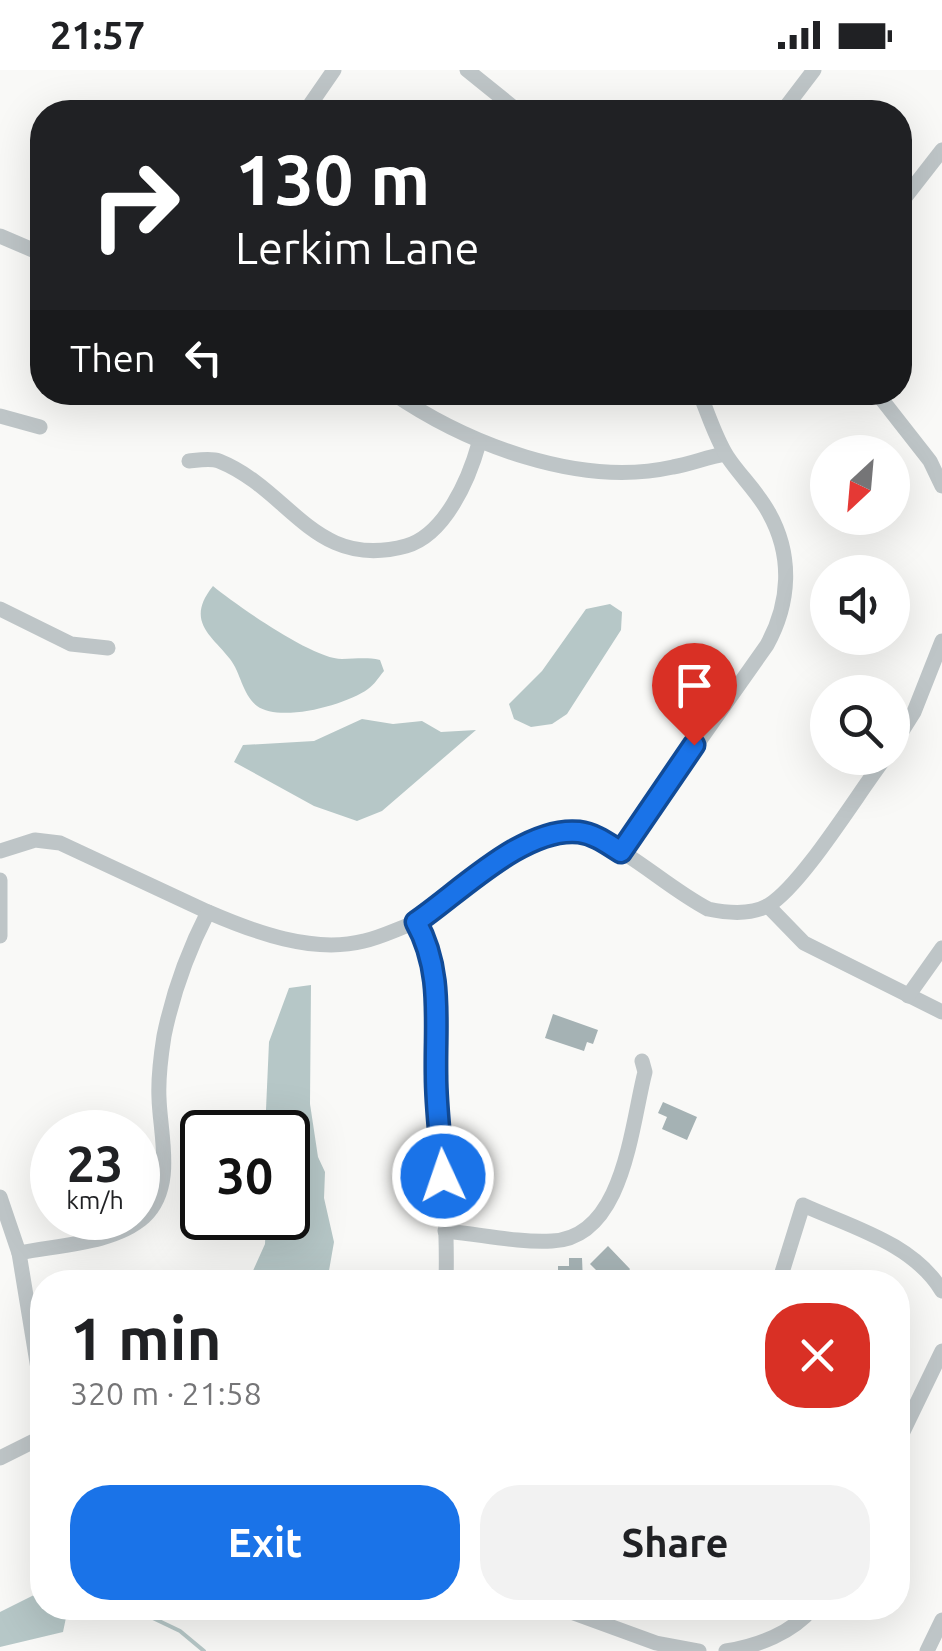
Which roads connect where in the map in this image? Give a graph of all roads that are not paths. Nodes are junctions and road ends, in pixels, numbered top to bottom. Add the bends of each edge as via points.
1 (334, 70) edge
2 (467, 70) edge
3 (814, 70) edge
4 (313, 100) edge
5 (504, 100) edge
6 (791, 100) edge
7 (942, 150) edge
8 (912, 189) edge
9 (0, 236) edge
10 (30, 249) edge
11 (410, 405) edge
12 (704, 405) edge
13 (886, 405) edge
14 (0, 416) edge
15 (40, 427) dead end
16 (480, 444) junction
17 (725, 454) junction
18 (189, 461) dead end
19 (942, 486) edge
20 (0, 609) edge
21 (942, 641) edge
22 (108, 648) dead end
23 (910, 719) edge
24 (873, 775) edge
25 (0, 850) edge
26 (621, 852) junction
27 (0, 880) edge
28 (768, 906) junction
29 (208, 912) junction
30 (416, 922) junction
31 (0, 936) edge
32 (942, 948) edge
33 (908, 996) junction
34 (942, 1012) edge
35 (642, 1061) dead end
36 (0, 1197) edge
37 (445, 1231) junction
38 (19, 1254) junction
39 (446, 1270) edge
40 (783, 1270) edge
41 (942, 1290) edge
42 (30, 1321) edge
43 (942, 1351) edge
44 (910, 1417) edge
45 (30, 1443) edge
46 (0, 1458) edge
47 (593, 1620) edge
48 (798, 1620) edge
49 (942, 1620) edge
50 (755, 1649) edge
51 (699, 1651) edge
52 (726, 1651) edge
53 (927, 1651) edge

1 - 4 street
2 - 5 street
3 - 6 street
7 - 8 street
9 - 10 street
11 - 16 street
12 - 17 street
13 - 19 street
14 - 15 street
16 - 17 street via 612,470 673,468
16 - 18 street via 442,519 416,543 381,552 350,550 312,531 217,460
17 - 26 street via 768,512 784,547 781,619
20 - 22 street via 70,644
21 - 23 street
24 - 28 street
25 - 29 street via 36,840 60,843
26 - 28 street via 708,909 728,914
26 - 30 street via 578,832 545,837 522,846
27 - 31 street
28 - 33 street via 804,943
29 - 30 street via 275,936 324,944 363,942
29 - 38 street via 164,1038 160,1190 145,1216 118,1232
30 - 37 street via 437,989
32 - 33 street
33 - 34 street
35 - 37 street via 620,1181 594,1223 555,1242
36 - 38 street
37 - 39 street
38 - 42 street
40 - 41 street via 802,1205 905,1252
43 - 44 street
45 - 46 street
47 - 51 street
48 - 50 street
49 - 53 street
50 - 52 street

